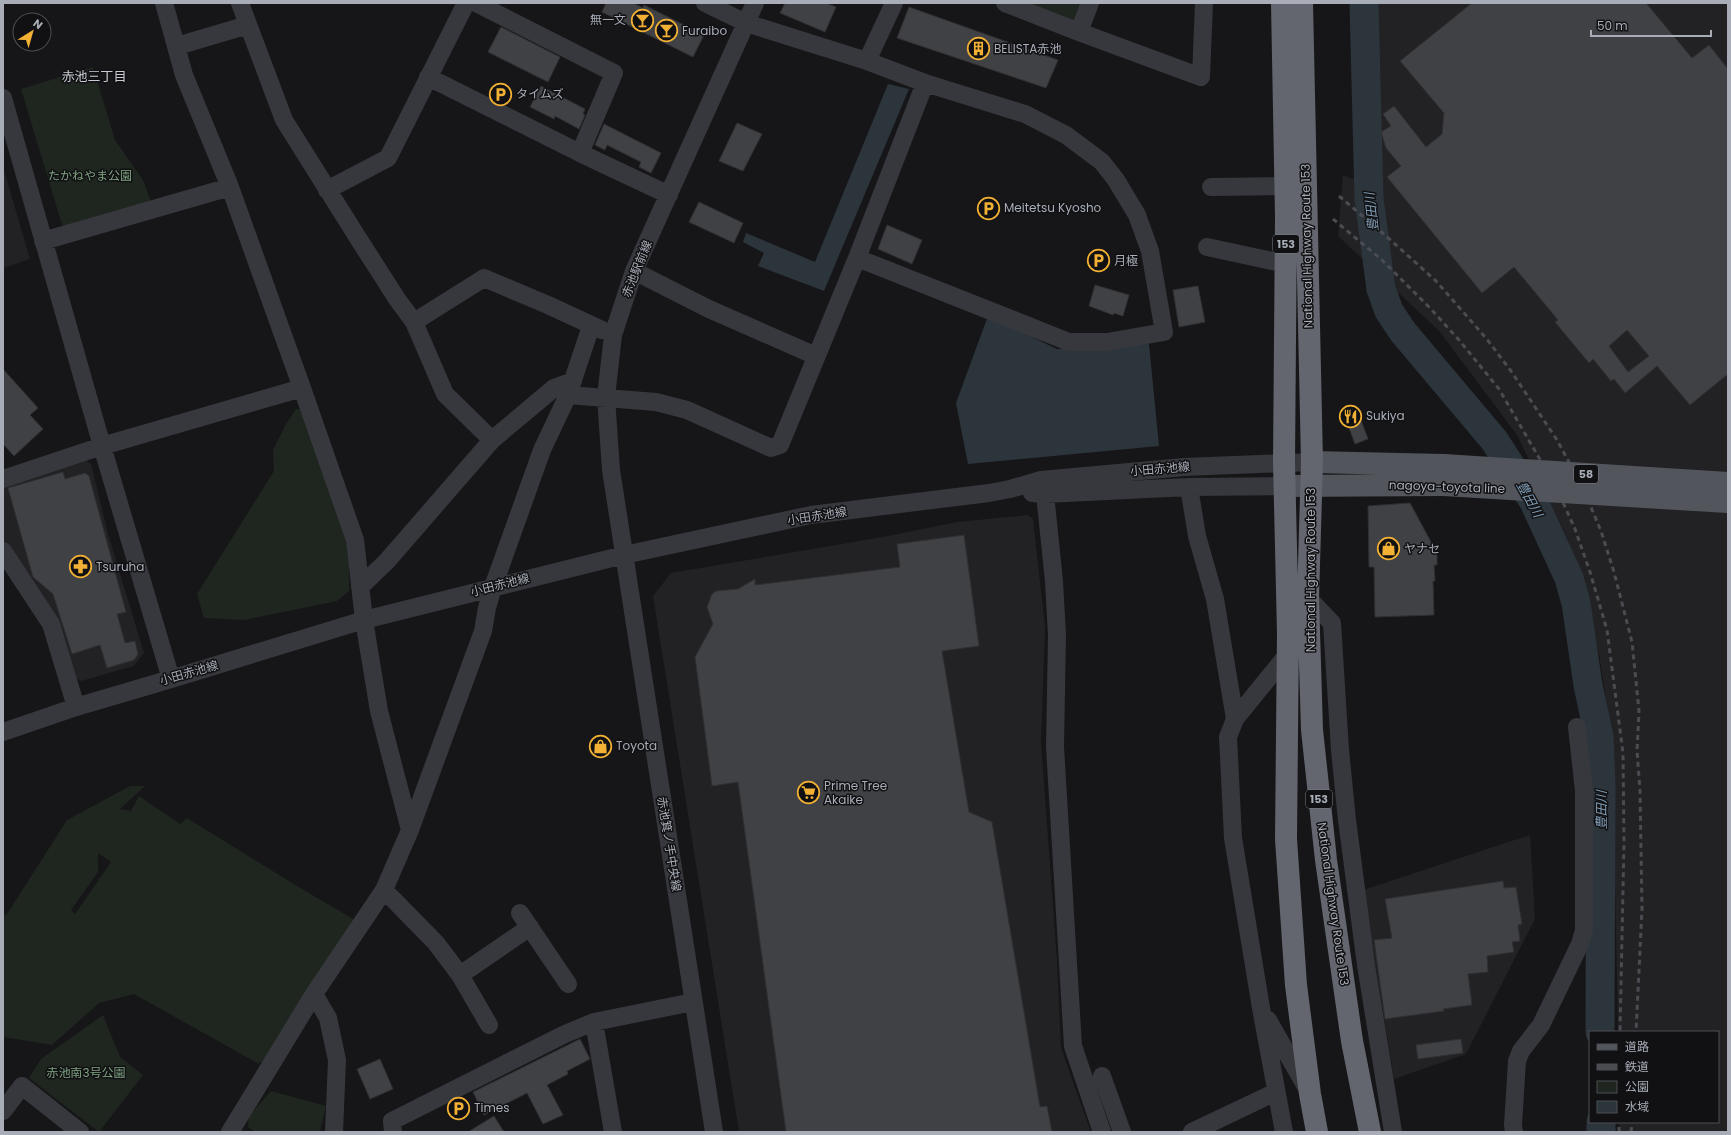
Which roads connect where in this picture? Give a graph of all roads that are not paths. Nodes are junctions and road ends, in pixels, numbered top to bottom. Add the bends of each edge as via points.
1 (164, 3) edge
2 (240, 3) edge
3 (466, 3) edge
4 (476, 3) edge
5 (705, 3) edge
6 (755, 3) edge
7 (894, 3) edge
8 (1005, 3) edge
9 (1090, 3) edge
10 (1204, 3) edge
11 (1282, 3) edge
12 (1302, 3) edge
13 (746, 22) junction
14 (248, 25) junction
15 (1079, 32) junction
16 (177, 46) junction
17 (867, 61) junction
18 (428, 77) junction
19 (925, 83) junction
20 (3, 98) edge
21 (580, 153) junction
22 (1285, 186) junction
23 (230, 187) junction
24 (1211, 187) dead end
25 (327, 190) junction
26 (669, 195) junction
27 (43, 241) junction
28 (1208, 247) dead end
29 (857, 258) junction
30 (1286, 264) junction
31 (634, 271) junction
32 (414, 322) junction
33 (591, 326) junction
34 (613, 335) junction
35 (816, 356) junction
36 (302, 388) junction
37 (570, 388) junction
38 (606, 397) junction
39 (492, 440) junction
40 (102, 446) junction
41 (1284, 462) junction
42 (1312, 462) junction
43 (1444, 475) junction
44 (3, 479) edge
45 (1728, 483) edge
46 (1311, 485) junction
47 (1285, 486) junction
48 (1189, 487) junction
49 (1010, 489) junction
50 (1045, 494) junction
51 (1728, 502) edge
52 (3, 550) edge
53 (624, 555) junction
54 (360, 587) junction
55 (493, 587) junction
56 (1308, 598) junction
57 (364, 620) junction
58 (1287, 655) junction
59 (171, 679) junction
60 (76, 706) junction
61 (1235, 719) junction
62 (1577, 727) dead end
63 (3, 732) edge
64 (410, 830) junction
65 (384, 890) junction
66 (460, 975) junction
67 (568, 984) dead end
68 (314, 994) junction
69 (693, 1002) junction
70 (1261, 1008) junction
71 (594, 1022) junction
72 (489, 1025) dead end
73 (1102, 1076) dead end
74 (1276, 1092) junction
75 (1310, 1094) junction
76 (3, 1111) edge
77 (611, 1131) edge
78 (80, 1132) edge
79 (230, 1132) edge
80 (334, 1132) edge
81 (393, 1132) edge
82 (714, 1132) edge
83 (1102, 1132) edge
84 (1122, 1132) edge
85 (1192, 1132) edge
86 (1284, 1132) edge
87 (1317, 1132) edge
88 (1370, 1132) edge
89 (1393, 1132) edge
90 (1514, 1132) edge

1 - 16 street
2 - 14 street
3 - 18 street
4 - 21 street via 614,73
5 - 13 street
6 - 13 street, 赤池駅前線
7 - 17 street
8 - 15 street
9 - 15 street
10 - 15 street via 1201,77
11 - 22 highway, National Highway Route 153 / 153
12 - 42 highway, National Highway Route 153 / 153
13 - 17 street
13 - 26 street, 赤池駅前線
14 - 16 street
14 - 25 street via 284,120
16 - 23 street via 184,75
17 - 19 street
18 - 21 street
18 - 25 street via 388,158
19 - 29 street
19 - 29 street via 1025,114 1066,136 1102,162 1137,215 1150,251 1164,332 1107,342 1069,342
20 - 27 street
21 - 26 street
22 - 24 street
22 - 30 highway, National Highway Route 153 / 153
23 - 27 street
23 - 36 street
25 - 32 street
26 - 31 street, 赤池駅前線
27 - 40 street
28 - 30 street
29 - 35 street
30 - 41 highway, National Highway Route 153 / 153
31 - 34 street, 赤池駅前線
31 - 35 street via 709,309
32 - 33 street via 484,278
32 - 39 street via 445,394
33 - 34 street
33 - 37 street
34 - 38 street, 赤池駅前線
35 - 38 street via 780,445 771,448 687,410 656,402
36 - 40 street
36 - 54 street via 355,540
37 - 38 street
37 - 39 street via 554,388
37 - 55 street via 542,450
38 - 53 street, 赤池駅前線 via 611,470
39 - 54 street via 387,561
40 - 44 street
40 - 59 street
41 - 42 street, 小田赤池線
41 - 47 highway, National Highway Route 153 / 153
41 - 49 street, 小田赤池線 via 1184,467 1041,480
42 - 43 main road, nagoya-toyota line / 58
42 - 46 highway, National Highway Route 153 / 153
43 - 45 main road, nagoya-toyota line / 58, bridge
43 - 46 main road, nagoya-toyota line / 58
43 - 51 main road, nagoya-toyota line / 58, bridge
46 - 47 main road, nagoya-toyota line / 58
46 - 56 highway, National Highway Route 153 / 153
47 - 48 street, 小田赤池線
47 - 58 highway, National Highway Route 153 / 153
48 - 50 street, 小田赤池線
48 - 61 street via 1197,536 1215,599
49 - 50 street, 小田赤池線
49 - 53 street, 小田赤池線 via 811,515
50 - 83 street via 1057,635 1055,747 1073,1046
52 - 60 street via 51,624
53 - 55 street, 小田赤池線
53 - 69 street, 赤池箕ノ手中央線
54 - 57 street
55 - 57 street, 小田赤池線
55 - 64 street via 483,631
56 - 88 highway, National Highway Route 153 / 153 via 1312,730 1326,860 1352,1041
56 - 89 street via 1332,623 1348,828 1366,965
57 - 59 street, 小田赤池線
57 - 64 street via 379,711
58 - 61 street
58 - 75 highway, National Highway Route 153 / 153 via 1286,839 1296,985
59 - 60 street, 小田赤池線
60 - 63 street, 小田赤池線
61 - 70 street via 1228,737 1233,838
62 - 90 street via 1584,791 1584,930 1580,944 1541,1025 1521,1051 1517,1061 1512,1125
64 - 65 street
65 - 66 street via 436,943
65 - 68 street
66 - 67 street via 525,920
66 - 72 street
68 - 79 street
68 - 80 street via 328,1018 337,1060
69 - 71 street
69 - 82 street, 赤池箕ノ手中央線
70 - 74 street
70 - 75 street
71 - 77 street
71 - 81 street via 392,1121
73 - 84 street
74 - 85 street
74 - 86 street
75 - 87 highway, National Highway Route 153 / 153
76 - 78 street via 22,1086

